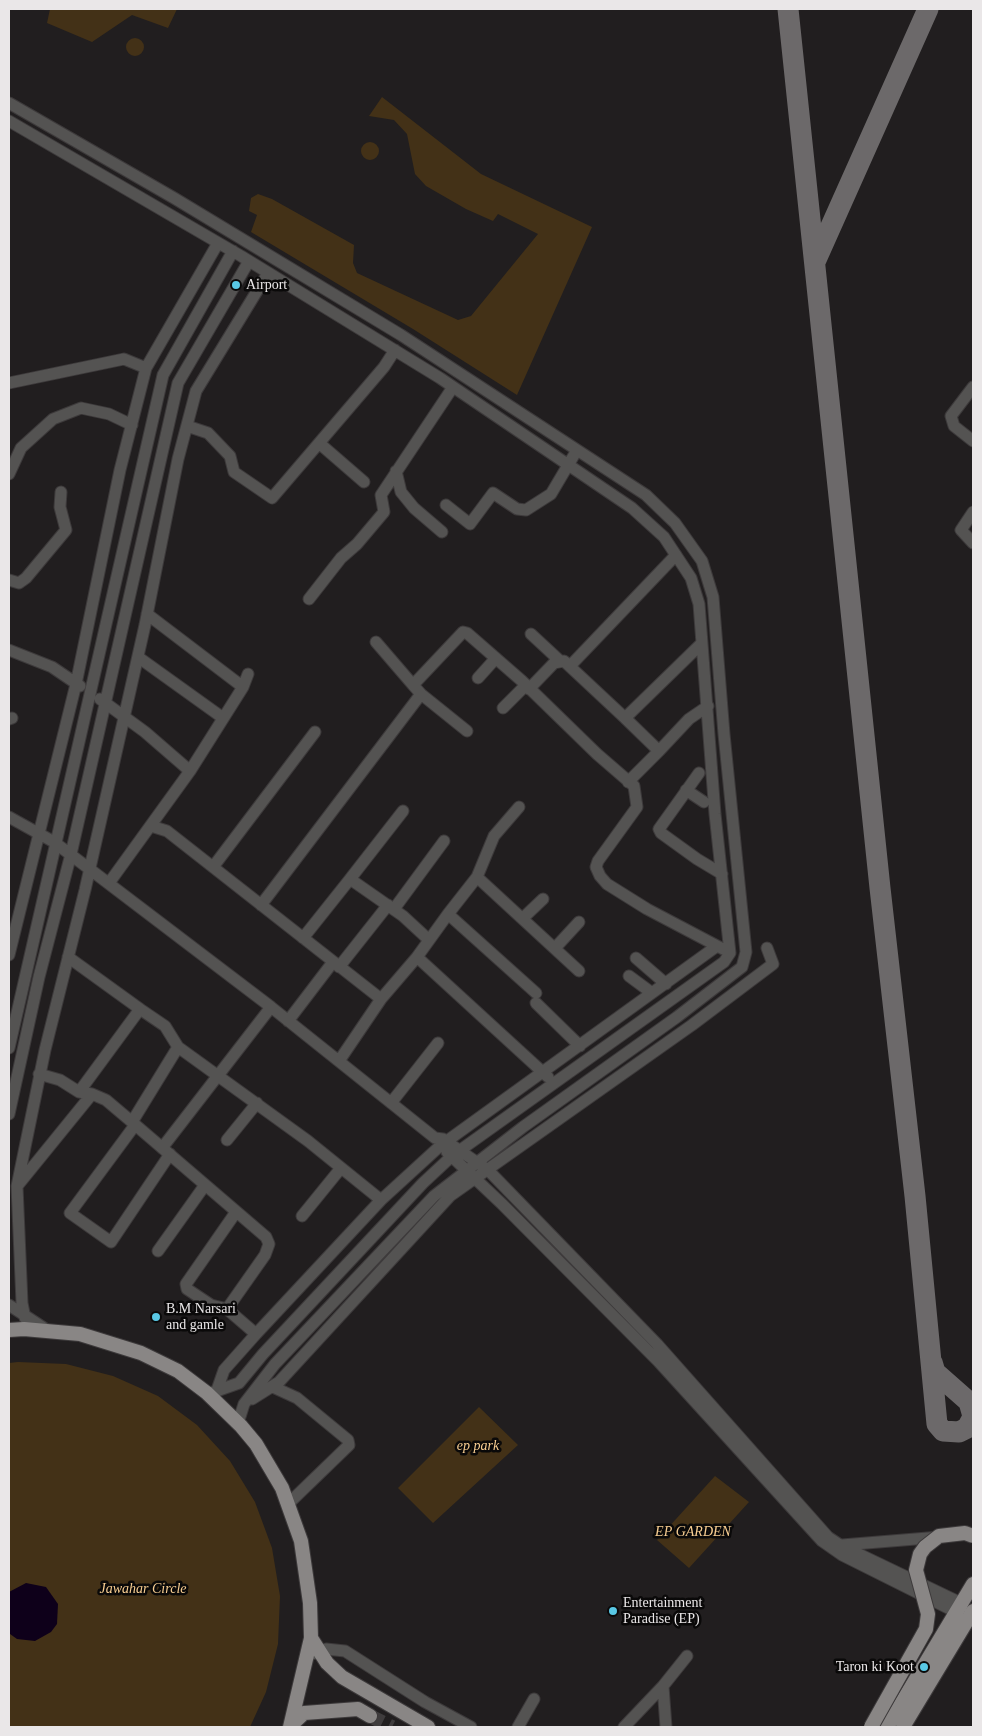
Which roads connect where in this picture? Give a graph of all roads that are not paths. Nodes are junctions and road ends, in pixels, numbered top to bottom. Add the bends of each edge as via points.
1 (9, 103) edge
2 (9, 121) edge
3 (247, 241) junction
4 (218, 243) junction
5 (241, 256) junction
6 (268, 273) junction
7 (395, 350) junction
8 (146, 368) junction
9 (466, 377) junction
10 (9, 383) edge
11 (973, 387) edge
12 (455, 389) junction
13 (132, 425) junction
14 (187, 426) junction
15 (973, 440) edge
16 (320, 443) junction
17 (577, 450) junction
18 (568, 465) junction
19 (396, 471) junction
20 (9, 474) edge
21 (364, 482) dead end
22 (61, 492) dead end
23 (446, 505) dead end
24 (973, 512) edge
25 (442, 532) dead end
26 (973, 542) edge
27 (676, 555) junction
28 (9, 580) edge
29 (308, 599) dead end
30 (147, 614) junction
31 (530, 634) dead end
32 (376, 642) dead end
33 (702, 643) junction
34 (9, 650) edge
35 (138, 657) junction
36 (496, 658) junction
37 (559, 660) junction
38 (570, 666) junction
39 (248, 674) dead end
40 (478, 678) dead end
41 (76, 684) junction
42 (527, 687) junction
43 (243, 688) junction
44 (417, 690) junction
45 (91, 693) junction
46 (106, 702) junction
47 (708, 706) junction
48 (503, 708) dead end
49 (124, 716) junction
50 (223, 718) junction
51 (625, 718) junction
52 (467, 731) dead end
53 (315, 732) dead end
54 (659, 751) junction
55 (190, 771) junction
56 (698, 773) dead end
57 (628, 782) junction
58 (686, 790) junction
59 (704, 802) dead end
60 (519, 807) dead end
61 (403, 811) dead end
62 (9, 817) edge
63 (151, 826) junction
64 (39, 832) junction
65 (444, 841) dead end
66 (54, 842) junction
67 (71, 854) junction
68 (213, 866) junction
69 (88, 867) junction
70 (722, 874) junction
71 (477, 878) junction
72 (350, 879) junction
73 (109, 883) junction
74 (543, 899) dead end
75 (261, 905) junction
76 (391, 907) junction
77 (448, 914) junction
78 (523, 918) junction
79 (579, 922) dead end
80 (303, 938) junction
81 (429, 940) junction
82 (717, 946) junction
83 (555, 948) junction
84 (767, 948) dead end
85 (746, 952) junction
86 (730, 953) junction
87 (9, 955) edge
88 (68, 957) junction
89 (417, 958) junction
90 (636, 958) dead end
91 (336, 964) junction
92 (580, 971) dead end
93 (630, 976) dead end
94 (666, 984) junction
95 (652, 993) junction
96 (381, 999) junction
97 (271, 1007) junction
98 (140, 1009) junction
99 (288, 1021) junction
100 (438, 1043) dead end
101 (580, 1046) junction
102 (178, 1047) junction
103 (9, 1048) edge
104 (339, 1061) junction
105 (543, 1072) junction
106 (39, 1074) junction
107 (218, 1075) junction
108 (555, 1083) junction
109 (79, 1092) junction
110 (92, 1094) junction
111 (256, 1103) junction
112 (391, 1104) junction
113 (9, 1114) edge
114 (134, 1123) junction
115 (227, 1140) dead end
116 (440, 1141) junction
117 (166, 1151) junction
118 (456, 1153) junction
119 (472, 1165) junction
120 (341, 1168) junction
121 (488, 1170) junction
122 (476, 1178) junction
123 (205, 1185) junction
124 (17, 1186) junction
125 (381, 1200) junction
126 (236, 1212) junction
127 (302, 1216) dead end
128 (158, 1251) dead end
129 (9, 1305) edge
130 (227, 1309) junction
131 (26, 1318) junction
132 (9, 1330) edge
133 (48, 1331) junction
134 (256, 1334) junction
135 (273, 1386) junction
136 (212, 1394) junction
137 (244, 1404) junction
138 (238, 1423) junction
139 (288, 1504) junction
140 (973, 1535) edge
141 (840, 1545) junction
142 (973, 1584) edge
143 (964, 1609) edge
144 (973, 1625) edge
145 (313, 1654) junction
146 (687, 1656) dead end
147 (663, 1686) junction
148 (534, 1699) dead end
149 (372, 1721) tunnel mouth
150 (291, 1726) edge
151 (428, 1727) edge
152 (471, 1727) edge
153 (518, 1727) edge
154 (624, 1727) edge
155 (666, 1727) edge
156 (872, 1727) edge
157 (887, 1727) edge
158 (903, 1727) edge
159 (913, 1727) edge

1 - 3 street
2 - 4 street
3 - 5 street
3 - 9 street
4 - 5 street
4 - 8 street
5 - 6 street
5 - 45 street via 163,375
5 - 46 street via 178,382
6 - 7 street
6 - 14 street via 196,391
7 - 12 street
7 - 16 street
8 - 10 street via 124,359
8 - 13 street
9 - 12 street
9 - 17 street
11 - 15 street via 951,416 954,426
12 - 18 street
12 - 19 street
13 - 20 street via 109,414 81,408 53,419 21,448
13 - 41 street
14 - 16 street via 208,433 230,456 234,472 272,498
14 - 30 street
16 - 21 street
17 - 18 street
17 - 85 street via 646,494 675,523 702,561 714,597
18 - 23 street via 551,494 526,510 517,509 493,493 470,524
18 - 27 street via 632,508 664,538
19 - 25 street via 401,492
19 - 29 street via 381,495 384,512
22 - 28 street via 60,506 66,530 26,578 19,583
24 - 26 street via 961,530
27 - 33 street via 691,578
27 - 38 street
30 - 35 street
30 - 43 street
31 - 37 street
32 - 44 street
33 - 47 street
33 - 51 street
34 - 41 street via 52,667
35 - 49 street
35 - 50 street
36 - 40 street
36 - 42 street
36 - 44 street via 463,632
37 - 38 street
37 - 42 street
38 - 51 street
39 - 43 street
41 - 45 street
41 - 64 street
42 - 48 street
42 - 57 street
43 - 50 street
44 - 52 street
44 - 75 street
45 - 46 street
45 - 66 street
46 - 49 street
46 - 67 street
47 - 54 street via 689,719
47 - 70 street
49 - 55 street
49 - 69 street
50 - 55 street
51 - 54 street
53 - 68 street
54 - 57 street
55 - 63 street
56 - 58 street
57 - 82 street via 634,786 637,807 598,861 596,867 600,876 607,884 647,909
58 - 59 street
58 - 70 street via 661,824 661,833
60 - 71 street via 494,836
61 - 72 street
62 - 64 street
63 - 68 street via 167,831
63 - 73 street
64 - 66 street
64 - 87 street
65 - 76 street
66 - 67 street
66 - 103 street
67 - 69 street
67 - 113 street via 39,977
68 - 75 street
69 - 73 street
69 - 88 street
70 - 86 street
71 - 77 street
71 - 78 street
72 - 76 street
72 - 80 street
73 - 97 street
74 - 78 street
75 - 80 street
76 - 81 street
76 - 91 street
77 - 81 street
77 - 101 street via 536,998
78 - 83 street
79 - 83 street
80 - 91 street
81 - 89 street
82 - 86 street
82 - 94 street
83 - 92 street
84 - 121 street via 773,964
85 - 86 street
85 - 119 street via 742,967
86 - 108 street via 724,962
88 - 98 street
88 - 106 street
89 - 96 street
89 - 105 street
90 - 94 street
91 - 96 street
91 - 99 street
93 - 95 street
94 - 95 street
95 - 101 street
96 - 104 street
97 - 99 street
97 - 107 street
98 - 102 street via 165,1026
98 - 109 street
99 - 104 street
100 - 112 street
101 - 105 street
102 - 107 street
102 - 114 street
104 - 112 street
105 - 108 street
105 - 116 street
106 - 109 street via 60,1080
106 - 124 street
107 - 111 street
107 - 117 street
108 - 118 street
109 - 110 street
110 - 114 street via 106,1100
110 - 124 street
111 - 115 street
111 - 120 street
112 - 116 street
114 - 117 street
114 - 117 street via 70,1213 111,1242
116 - 118 street
116 - 125 street
117 - 123 street
118 - 119 street
118 - 136 street via 423,1183 239,1383
119 - 121 street
119 - 122 street
119 - 137 street via 434,1196 388,1243 275,1364
120 - 125 street
120 - 127 street
121 - 122 street
121 - 141 street via 657,1344 828,1537
122 - 135 street via 450,1196
122 - 143 street via 659,1362 822,1541 842,1555
123 - 126 street
123 - 128 street
124 - 131 street via 22,1304
125 - 134 street
126 - 130 street via 266,1237 269,1244 265,1255
126 - 130 street via 186,1284 187,1289 211,1305
129 - 131 street
130 - 134 street
131 - 133 street
132 - 133 main road
133 - 136 main road via 80,1334 141,1354 178,1371
134 - 136 street via 224,1370
135 - 137 street
135 - 139 street via 297,1398 348,1440 349,1445
136 - 138 main road
137 - 138 street
138 - 139 main road via 256,1444
139 - 145 main road via 301,1541
140 - 141 street
140 - 156 main road, bridge via 954,1533 939,1536 920,1554 916,1570 928,1614 926,1629
141 - 143 street
142 - 143 main road
143 - 157 main road
143 - 158 main road
144 - 159 main road
145 - 150 main road
145 - 151 main road via 354,1685
145 - 152 street via 335,1649 345,1651
146 - 147 street
147 - 154 street
147 - 155 street
148 - 153 street
149 - 150 main road via 342,1710 304,1714

